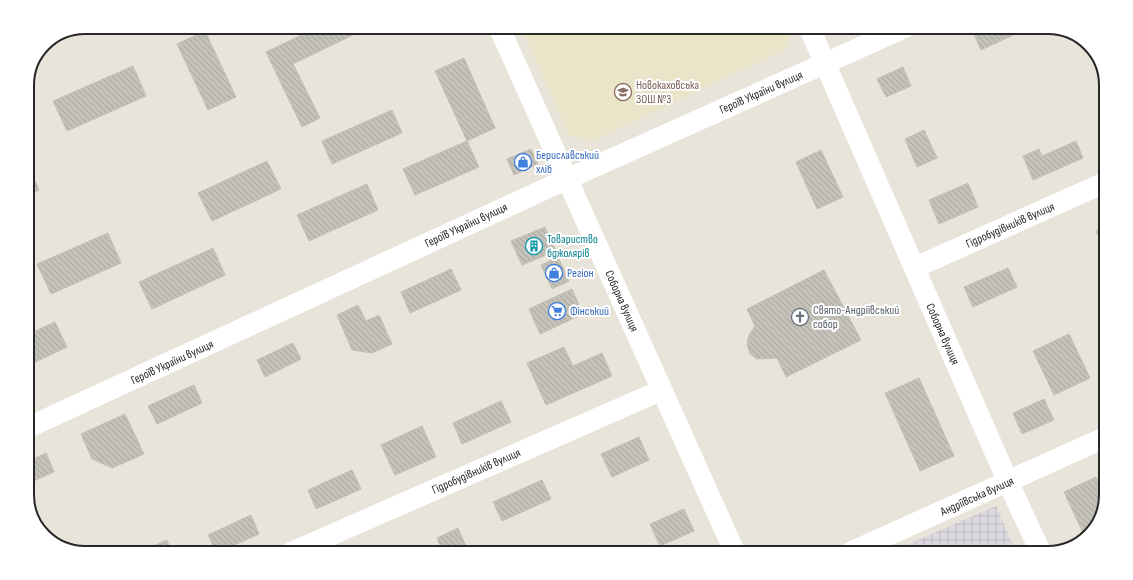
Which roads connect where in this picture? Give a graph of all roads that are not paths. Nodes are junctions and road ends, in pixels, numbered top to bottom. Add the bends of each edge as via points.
1 (502, 34) edge
2 (812, 34) edge
3 (890, 34) edge
4 (826, 63) junction
5 (567, 179) junction
6 (1099, 185) edge
7 (914, 268) junction
8 (662, 390) junction
9 (34, 425) edge
10 (1099, 440) edge
11 (1008, 482) junction
12 (306, 546) edge
13 (732, 546) edge
14 (865, 546) edge
15 (1038, 546) edge

1 - 5 street, Соборна вулиця
2 - 4 street, Соборна вулиця
3 - 4 street, Героїв України вулиця
4 - 5 street, Героїв України вулиця
4 - 7 street, Соборна вулиця
5 - 8 street, Соборна вулиця
5 - 9 street, Героїв України вулиця
6 - 7 street, Гідробудівників вулиця
7 - 11 street, Соборна вулиця
8 - 12 street, Гідробудівників вулиця
8 - 13 street, Соборна вулиця
10 - 11 street, Андріївська вулиця
11 - 14 street, Андріївська вулиця
11 - 15 street, Соборна вулиця

